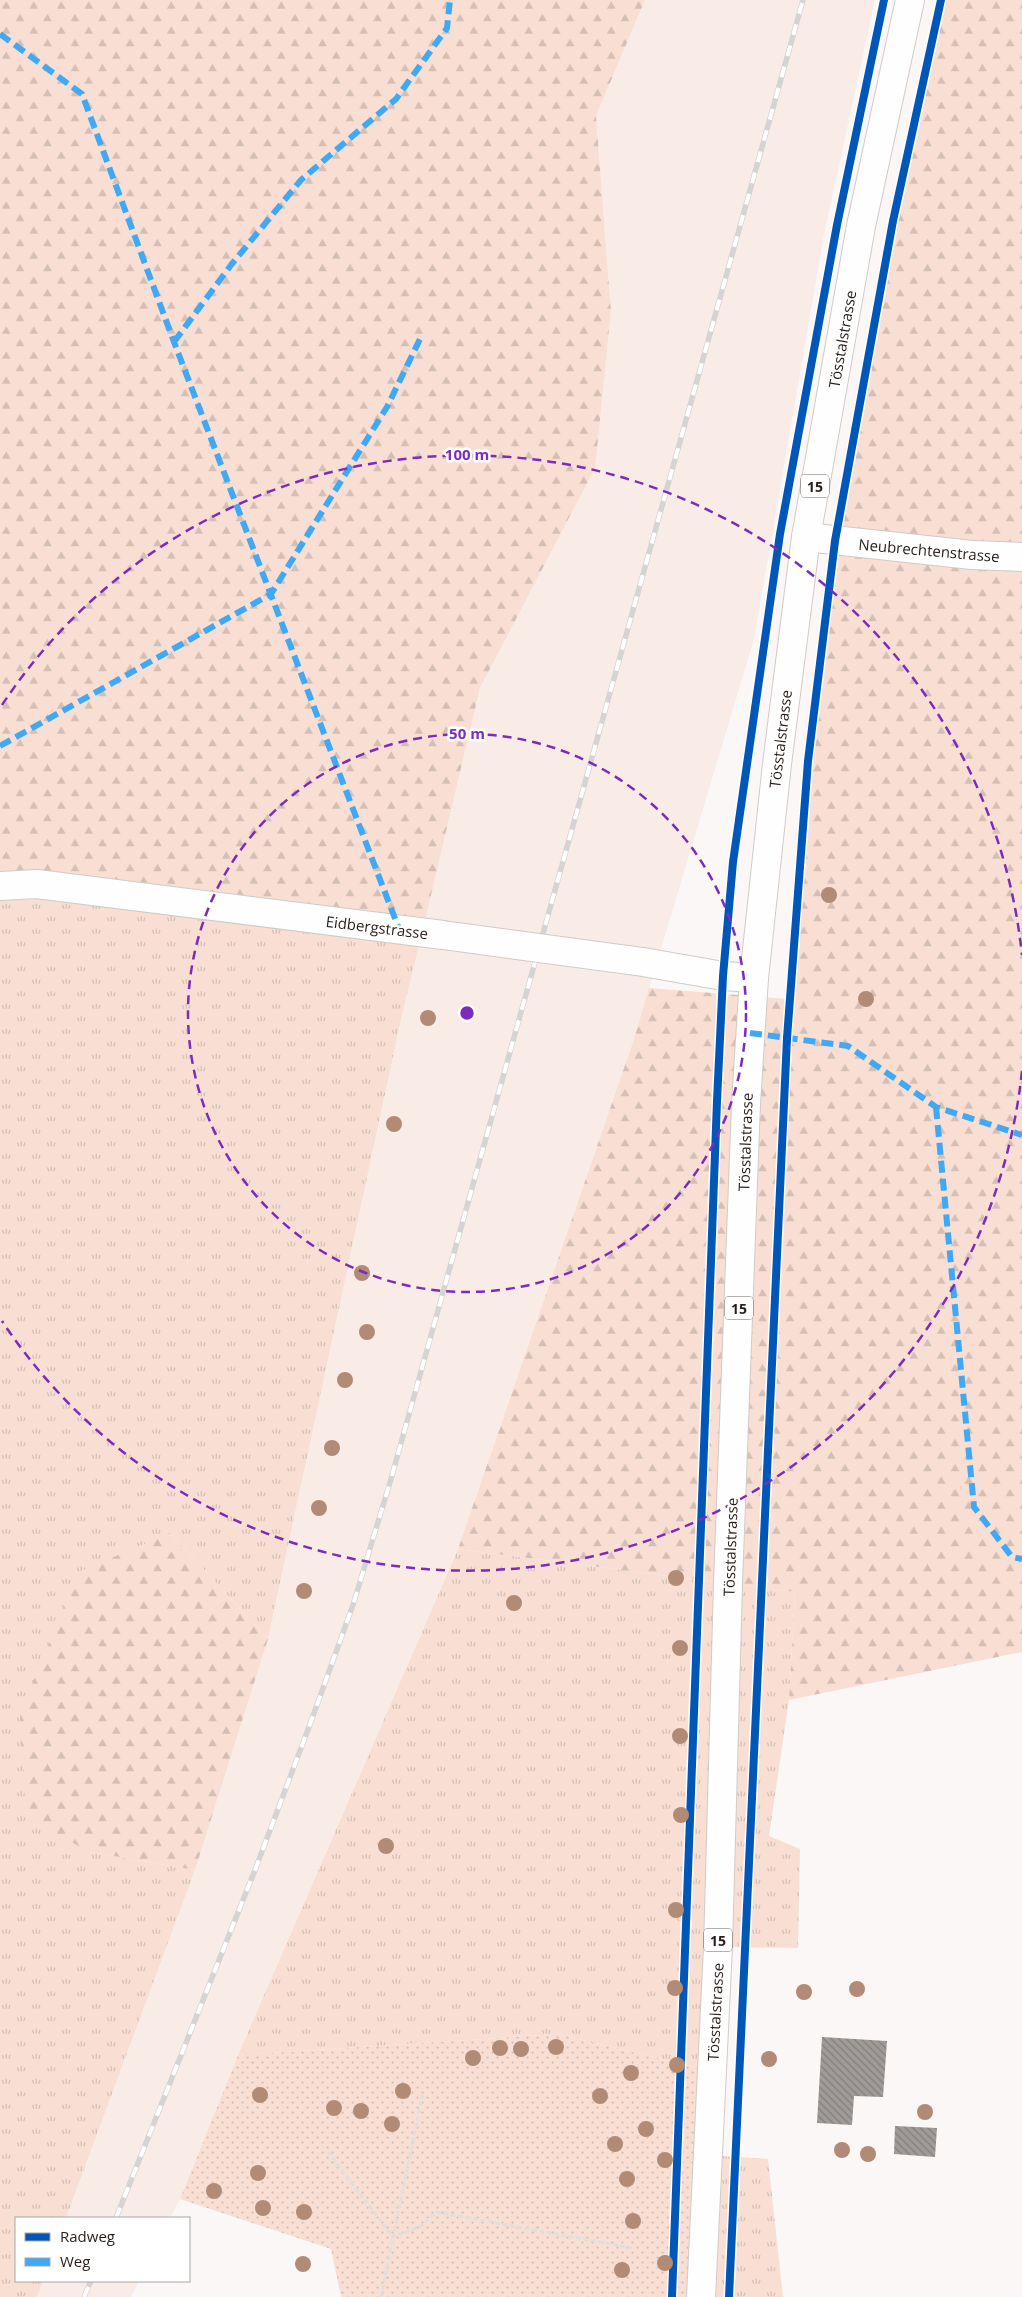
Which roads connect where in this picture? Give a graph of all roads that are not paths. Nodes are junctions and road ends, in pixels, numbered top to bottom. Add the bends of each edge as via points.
1 (910, 0) edge
2 (806, 537) junction
3 (1022, 557) edge
4 (0, 886) edge
5 (754, 978) junction
6 (701, 2297) edge

1 - 2 main road, Tösstalstrasse / 15 via 861,226
2 - 3 main road, Neubrechtenstrasse via 972,555
2 - 5 main road, Tösstalstrasse / 15
4 - 5 main road, Eidbergstrasse, bridge via 38,884
5 - 6 main road, Tösstalstrasse / 15 via 746,1103 718,1947

